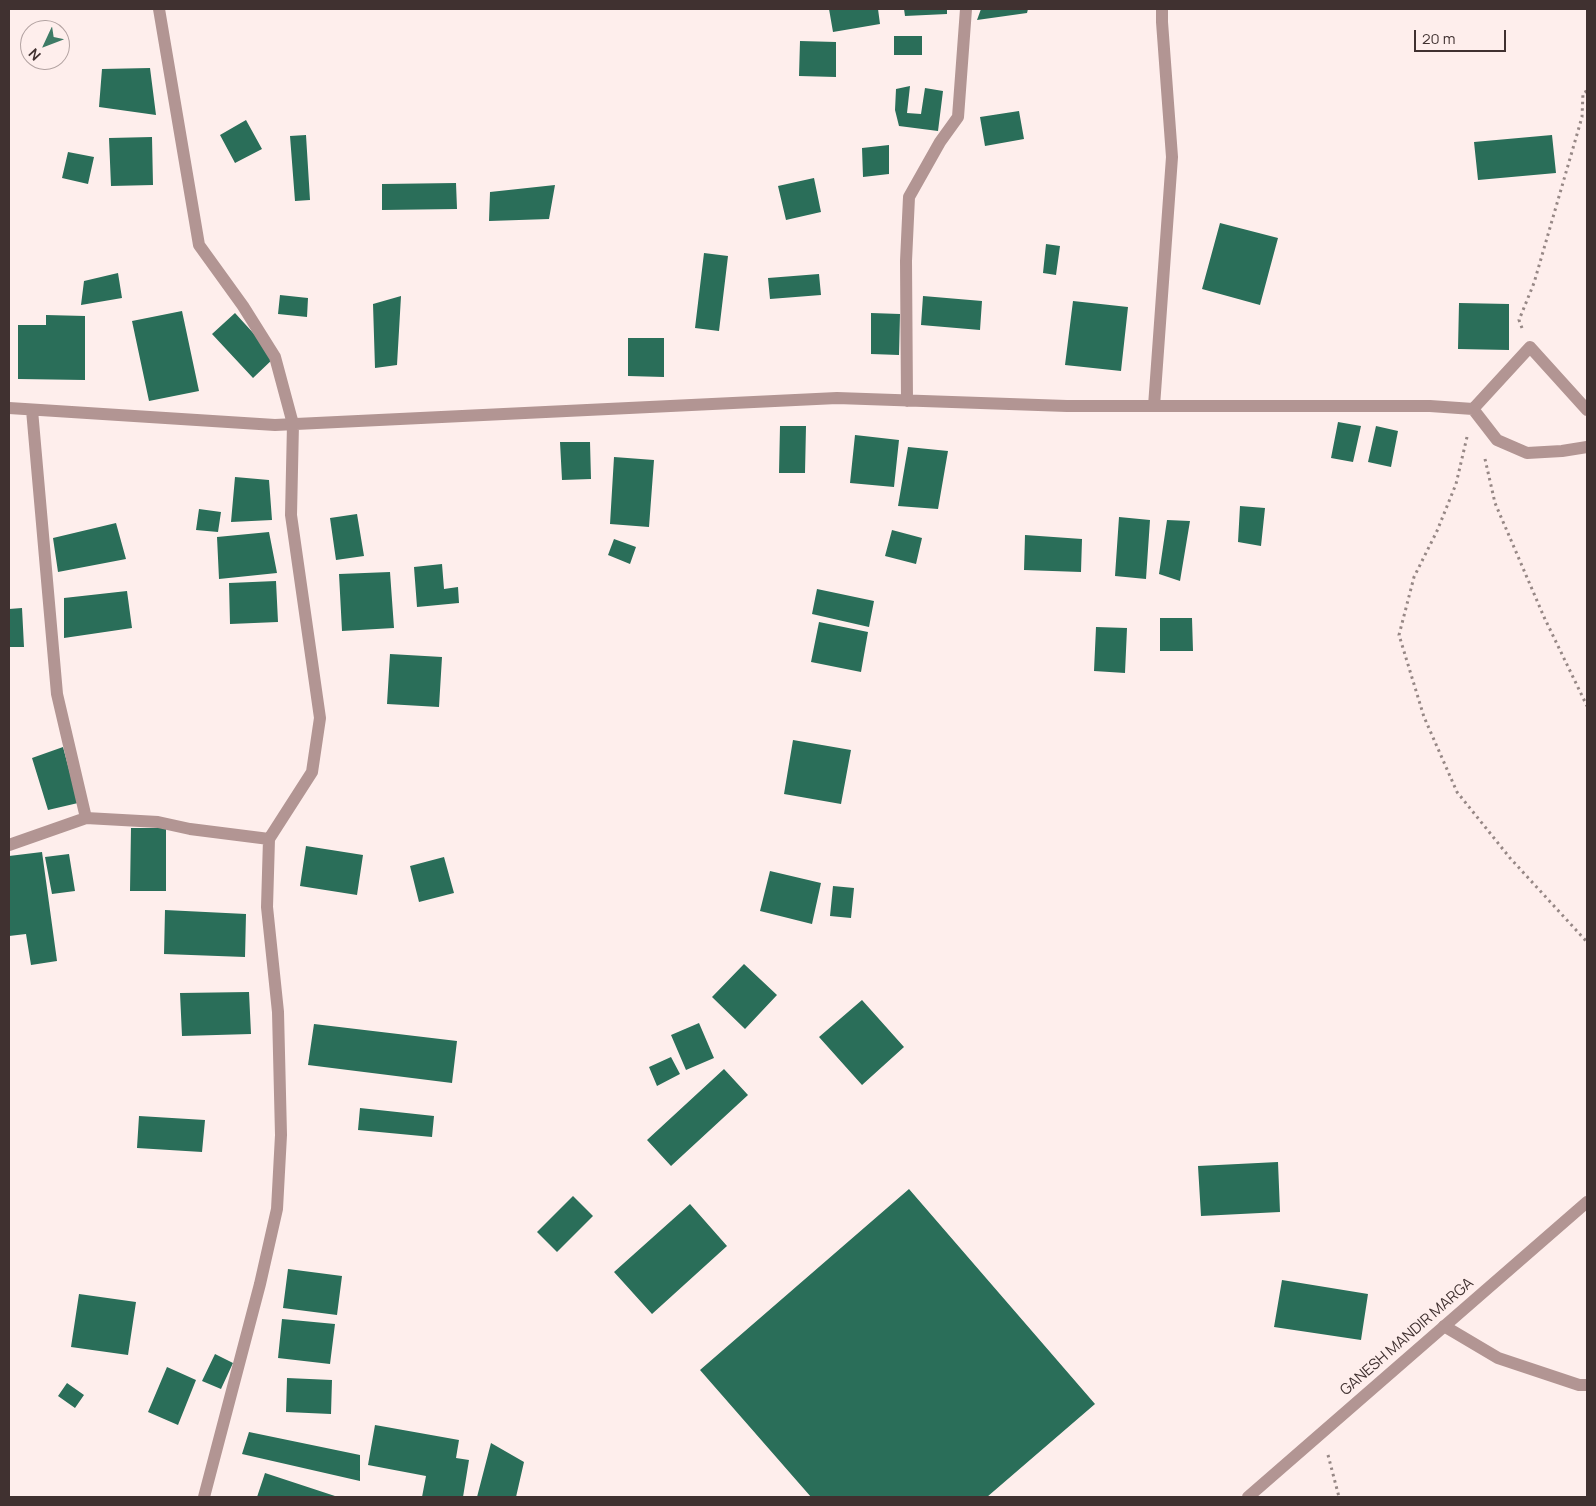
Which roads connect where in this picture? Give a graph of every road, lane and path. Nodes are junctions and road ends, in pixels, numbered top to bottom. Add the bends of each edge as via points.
1 (159, 9) edge
2 (966, 9) edge
3 (1162, 9) edge
4 (1587, 91) edge
5 (1530, 347) junction
6 (907, 401) junction
7 (1154, 406) junction
8 (9, 408) edge
9 (1473, 409) junction
10 (32, 410) junction
11 (1587, 410) edge
12 (293, 424) junction
13 (1587, 447) edge
14 (1484, 456) dead end
15 (1587, 706) edge
16 (86, 818) junction
17 (269, 839) junction
18 (9, 845) edge
19 (1587, 942) edge
20 (1587, 1202) edge
21 (1444, 1326) junction
22 (1587, 1385) edge
23 (1322, 1433) junction
24 (204, 1497) edge
25 (1248, 1497) edge
26 (1339, 1497) edge

1 - 12 street via 199,245 276,357
2 - 6 street via 958,117 909,197
3 - 7 street via 1172,157
4 - 5 path via 1583,93 1582,117 1534,283 1518,320
5 - 9 street
5 - 11 street
6 - 7 street
6 - 12 street via 836,398
7 - 9 street via 1430,406
8 - 10 street
9 - 13 street via 1497,440 1527,453
9 - 19 path via 1456,484 1414,577 1399,635 1424,717 1457,792 1510,858
10 - 12 street
10 - 16 street via 57,694
12 - 17 street via 291,515 320,718 312,772
14 - 15 path via 1495,503
16 - 17 street via 158,822
16 - 18 street
17 - 24 street via 267,906 278,1012 281,1135 277,1208
20 - 21 street, GANESH MANDIR MARGA
21 - 22 street via 1498,1358
21 - 23 street, GANESH MANDIR MARGA
23 - 25 street, GANESH MANDIR MARGA
23 - 26 path

